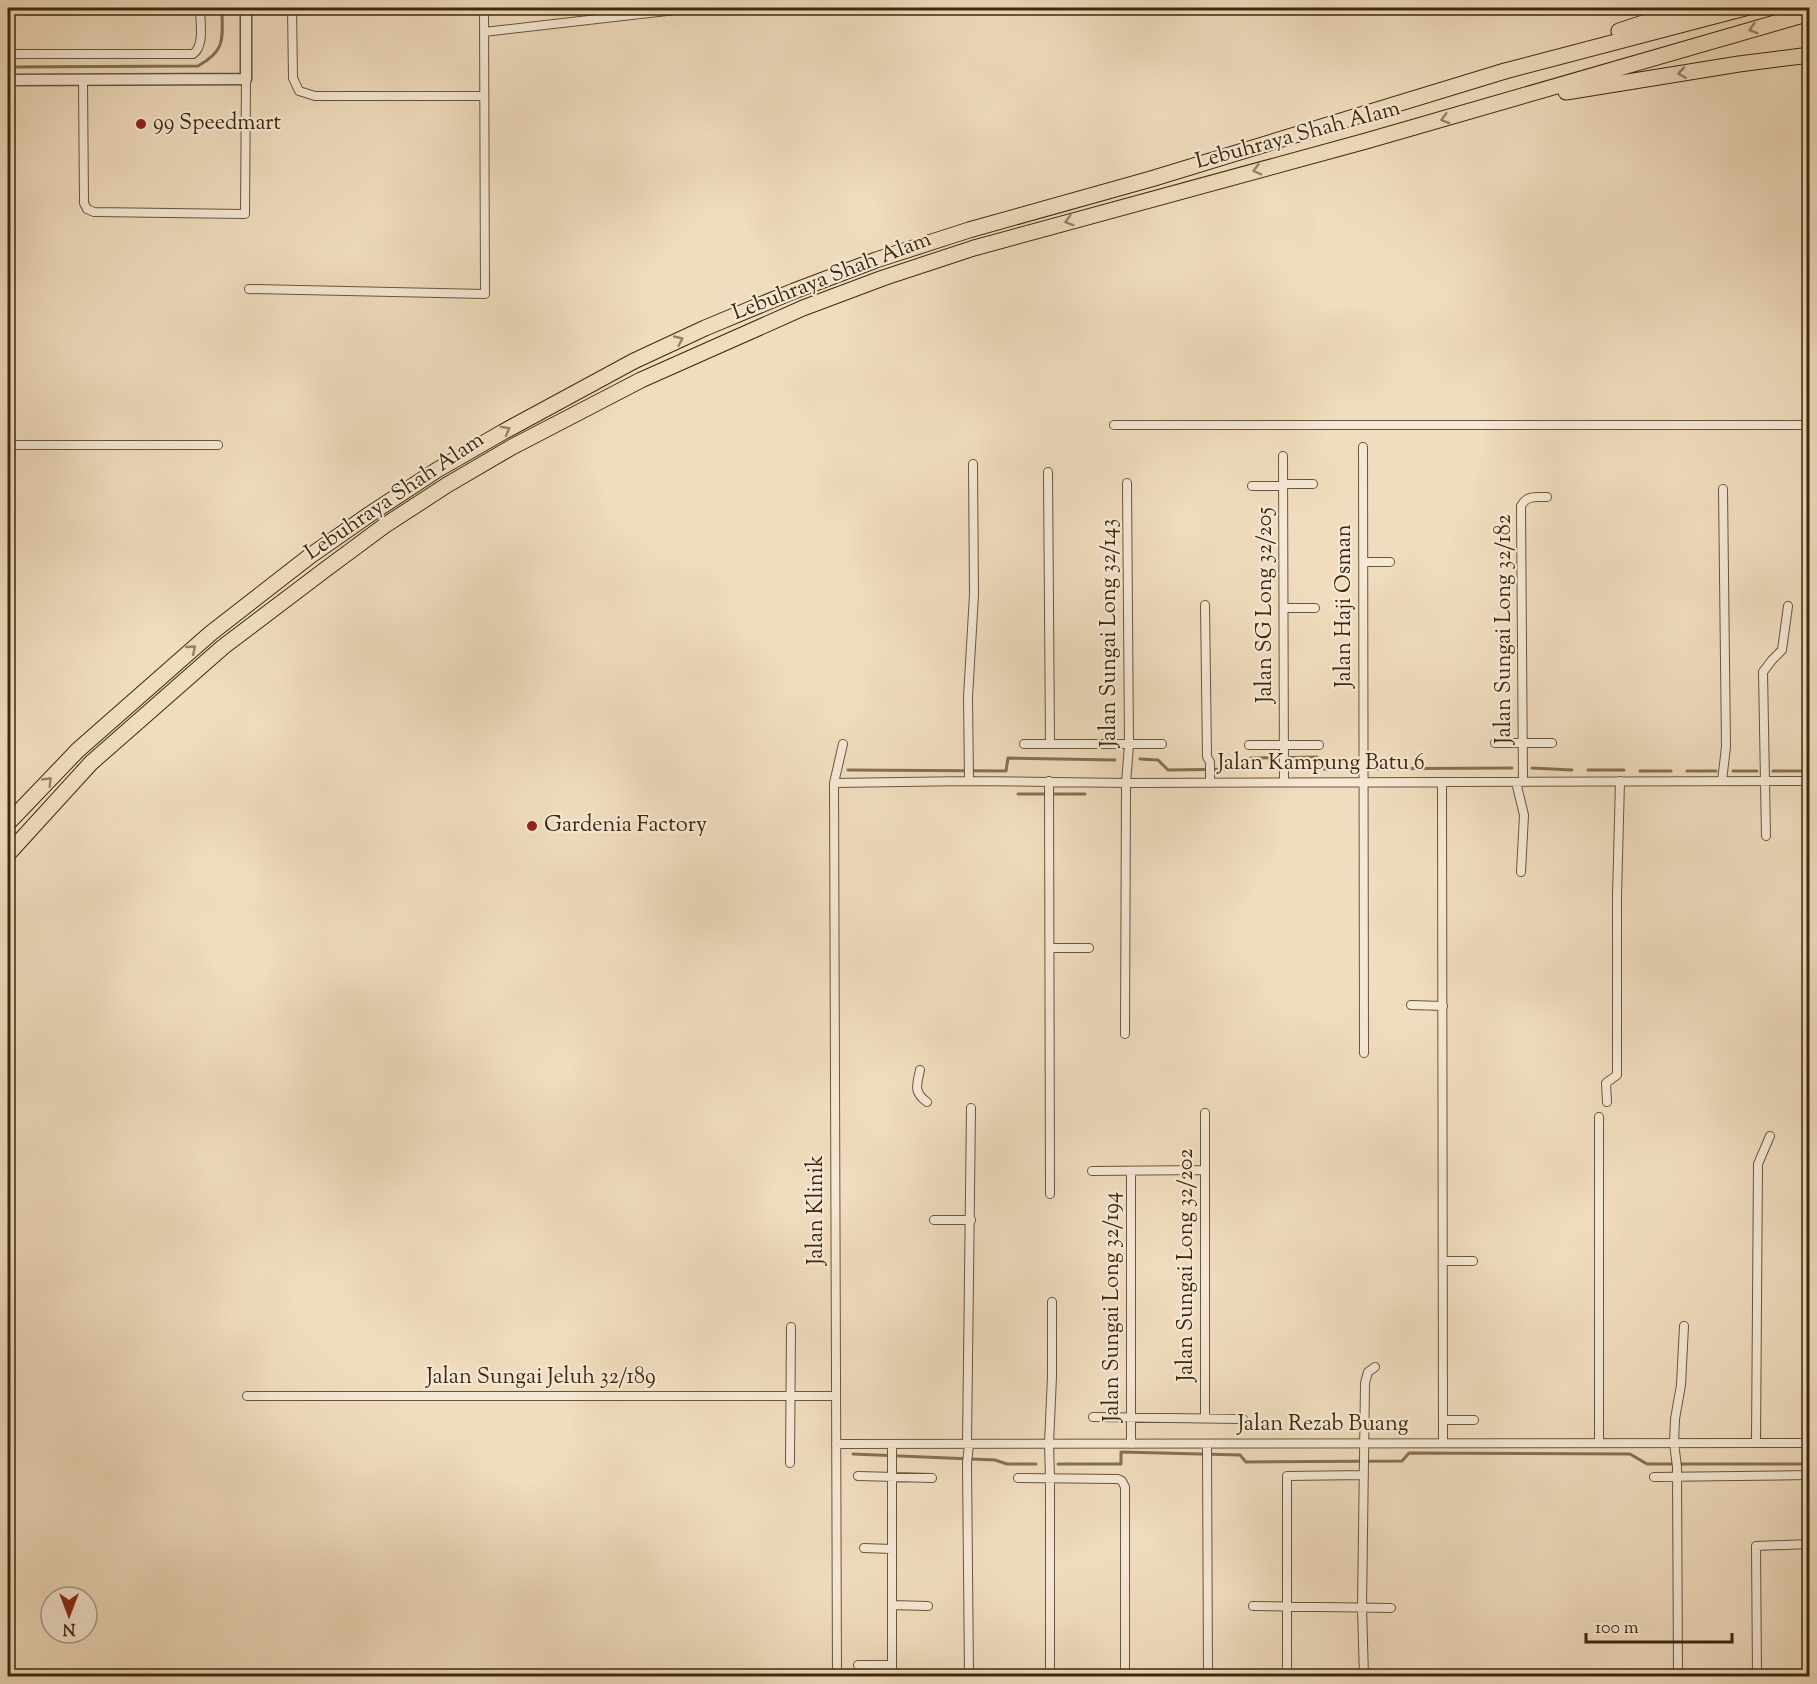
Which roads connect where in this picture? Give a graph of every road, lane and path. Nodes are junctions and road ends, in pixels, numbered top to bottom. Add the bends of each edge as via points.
1 (200, 8) edge
2 (246, 8) edge
3 (292, 8) edge
4 (484, 8) edge
5 (693, 8) edge
6 (1689, 8) edge
7 (1745, 8) edge
8 (1809, 13) edge
9 (484, 32) junction
10 (8, 54) edge
11 (1809, 55) edge
12 (1505, 71) junction
13 (246, 79) junction
14 (8, 80) edge
15 (83, 81) junction
16 (484, 96) junction
17 (1486, 107) junction
18 (249, 289) dead end
19 (1114, 425) dead end
20 (1809, 425) edge
21 (8, 445) edge
22 (218, 445) dead end
23 (1363, 447) dead end
24 (1283, 456) dead end
25 (973, 464) dead end
26 (1048, 472) dead end
27 (1127, 483) dead end
28 (1313, 484) dead end
29 (1283, 485) junction
30 (1252, 486) dead end
31 (1723, 489) dead end
32 (1547, 497) dead end
33 (1364, 562) junction
34 (1390, 562) dead end
35 (1205, 605) dead end
36 (1788, 606) dead end
37 (1284, 608) junction
38 (1315, 609) dead end
39 (1495, 743) dead end
40 (1523, 743) junction
41 (1552, 743) dead end
42 (843, 744) dead end
43 (1024, 744) dead end
44 (1050, 744) junction
45 (1162, 744) dead end
46 (1129, 745) junction
47 (1249, 745) dead end
48 (1285, 745) junction
49 (1319, 745) dead end
50 (1363, 779) junction
51 (969, 781) junction
52 (1620, 781) junction
53 (1722, 781) junction
54 (1765, 781) junction
55 (1809, 781) edge
56 (1284, 782) junction
57 (1442, 782) junction
58 (1520, 782) junction
59 (834, 783) junction
60 (1126, 783) junction
61 (1210, 783) junction
62 (1049, 784) junction
63 (8, 823) edge
64 (1766, 836) dead end
65 (8, 854) edge
66 (1521, 872) dead end
67 (1050, 948) junction
68 (1089, 948) dead end
69 (1411, 1005) dead end
70 (1443, 1005) junction
71 (1125, 1034) dead end
72 (1364, 1053) dead end
73 (920, 1070) dead end
74 (927, 1102) dead end
75 (1607, 1102) dead end
76 (971, 1108) dead end
77 (1204, 1113) dead end
78 (1599, 1117) dead end
79 (1770, 1136) dead end
80 (1205, 1170) junction
81 (1092, 1171) dead end
82 (1131, 1171) junction
83 (1050, 1194) dead end
84 (934, 1220) dead end
85 (971, 1220) junction
86 (1443, 1261) junction
87 (1473, 1262) dead end
88 (1052, 1302) dead end
89 (1684, 1326) dead end
90 (791, 1328) dead end
91 (1375, 1366) dead end
92 (247, 1396) dead end
93 (790, 1396) junction
94 (836, 1396) junction
95 (1093, 1417) dead end
96 (1131, 1418) junction
97 (1205, 1418) junction
98 (1243, 1419) dead end
99 (1443, 1420) junction
100 (1474, 1420) dead end
101 (1365, 1443) junction
102 (1443, 1443) junction
103 (1599, 1443) junction
104 (1674, 1443) junction
105 (1756, 1443) junction
106 (1809, 1443) edge
107 (836, 1444) junction
108 (892, 1444) junction
109 (1049, 1444) junction
110 (1131, 1444) junction
111 (1207, 1444) junction
112 (968, 1451) junction
113 (790, 1463) dead end
114 (1364, 1472) junction
115 (1677, 1472) junction
116 (1809, 1475) edge
117 (858, 1476) dead end
118 (892, 1477) junction
119 (1654, 1477) dead end
120 (932, 1478) dead end
121 (1018, 1478) dead end
122 (1050, 1479) junction
123 (1809, 1544) edge
124 (864, 1548) dead end
125 (892, 1549) junction
126 (892, 1605) junction
127 (928, 1606) dead end
128 (1253, 1606) dead end
129 (1287, 1607) junction
130 (1362, 1608) junction
131 (1391, 1608) dead end
132 (858, 1665) dead end
133 (892, 1665) junction
134 (837, 1677) edge
135 (892, 1677) edge
136 (969, 1677) edge
137 (1050, 1677) edge
138 (1125, 1677) edge
139 (1208, 1677) edge
140 (1287, 1677) edge
141 (1364, 1677) edge
142 (1678, 1677) edge
143 (1757, 1677) edge

1 - 10 street via 200,45 193,54
2 - 13 street
3 - 16 street via 293,78 299,91 315,96
4 - 9 street
5 - 9 street
6 - 12 highway
7 - 12 highway, Lebuhraya Shah Alam
8 -> 17 highway, Lebuhraya Shah Alam
9 - 16 street
11 -> 17 highway
63 -> 12 highway, Lebuhraya Shah Alam via 78,750 211,633 310,556 437,470 634,361 876,260
13 - 15 street
13 - 15 street via 245,214 87,209
14 - 15 street
16 - 18 street via 485,294
17 -> 65 highway, Lebuhraya Shah Alam via 924,264 803,308 641,380 447,485 316,576 223,647 99,756
19 - 20 street
21 - 22 street
23 - 33 street, Jalan Haji Osman
24 - 29 street, Jalan SG Long 32/205
25 - 51 street
26 - 44 street
27 - 46 street, Jalan Sungai Long 32/143
28 - 29 street
29 - 30 street
29 - 37 street, Jalan SG Long 32/205
31 - 53 street via 1726,747
32 - 40 street, Jalan Sungai Long 32/182 via 1528,498 1521,506
33 - 34 street
33 - 50 street, Jalan Haji Osman
35 - 61 street
36 - 54 street via 1782,650 1763,672
37 - 38 street
37 - 48 street, Jalan SG Long 32/205
39 - 40 street
40 - 41 street
40 - 58 street, Jalan Sungai Long 32/182
42 - 59 street, Jalan Klinik
43 - 44 street
44 - 46 street
45 - 46 street
46 - 60 street, Jalan Sungai Long 32/143
47 - 48 street
48 - 49 street
48 - 56 street, Jalan SG Long 32/205
50 - 56 street, Jalan Kampung Batu 6
50 - 57 street, Jalan Kampung Batu 6
50 - 72 street, Jalan Haji Osman via 1367,902
51 - 59 street, Jalan Kampung Batu 6
51 - 62 street, Jalan Kampung Batu 6
52 - 53 street, Jalan Kampung Batu 6
52 - 58 street, Jalan Kampung Batu 6
52 - 75 street via 1617,1075 1606,1083
53 - 54 street, Jalan Kampung Batu 6
54 - 55 street, Jalan Kampung Batu 6
54 - 64 street
56 - 61 street, Jalan Kampung Batu 6
57 - 58 street, Jalan Kampung Batu 6
57 - 70 street
58 - 66 street, Jalan Sungai Long 32/182 via 1524,815
59 - 94 street, Jalan Klinik
60 - 61 street, Jalan Kampung Batu 6
60 - 62 street, Jalan Kampung Batu 6
60 - 71 street, Jalan Sungai Long 32/143
62 - 67 street
67 - 68 street
67 - 83 street
69 - 70 street
70 - 86 street
73 - 74 street via 917,1091
76 - 85 street
77 - 80 street, Jalan Sungai Long 32/202
78 - 103 street
79 - 105 street via 1758,1164
80 - 82 street
80 - 97 street, Jalan Sungai Long 32/202
81 - 82 street
82 - 96 street, Jalan Sungai Long 32/194
84 - 85 street
85 - 112 street
86 - 87 street
86 - 99 street
88 - 109 street
89 - 104 street
90 - 93 street
91 - 101 street via 1365,1383
92 - 93 street, Jalan Sungai Jeluh 32/189
93 - 94 street, Jalan Sungai Jeluh 32/189
93 - 113 street
94 - 107 street, Jalan Klinik
95 - 96 street
96 - 97 street
96 - 110 street, Jalan Sungai Long 32/194
97 - 98 street
99 - 100 street
99 - 102 street
101 - 102 street, Jalan Rezab Buang
101 - 111 street, Jalan Rezab Buang
101 - 114 street
102 - 103 street, Jalan Rezab Buang
103 - 104 street, Jalan Rezab Buang
104 - 105 street, Jalan Rezab Buang
104 - 115 street
105 - 106 street, Jalan Rezab Buang
107 - 108 street, Jalan Rezab Buang
107 - 134 street, Jalan Klinik
108 - 112 street, Jalan Rezab Buang
108 - 118 street
109 - 110 street, Jalan Rezab Buang
109 - 112 street, Jalan Rezab Buang
109 - 122 street
110 - 111 street, Jalan Rezab Buang
111 - 139 street
112 - 136 street
114 - 129 street via 1287,1476
114 - 130 street
115 - 116 street
115 - 119 street
115 - 142 street
117 - 118 street
118 - 120 street
118 - 125 street
121 - 122 street
122 - 137 street
122 - 138 street via 1118,1479 1125,1487
123 - 143 street via 1756,1546
124 - 125 street
125 - 126 street
126 - 127 street
126 - 133 street
128 - 129 street
129 - 130 street
129 - 140 street
130 - 131 street
130 - 141 street
132 - 133 street
133 - 135 street

